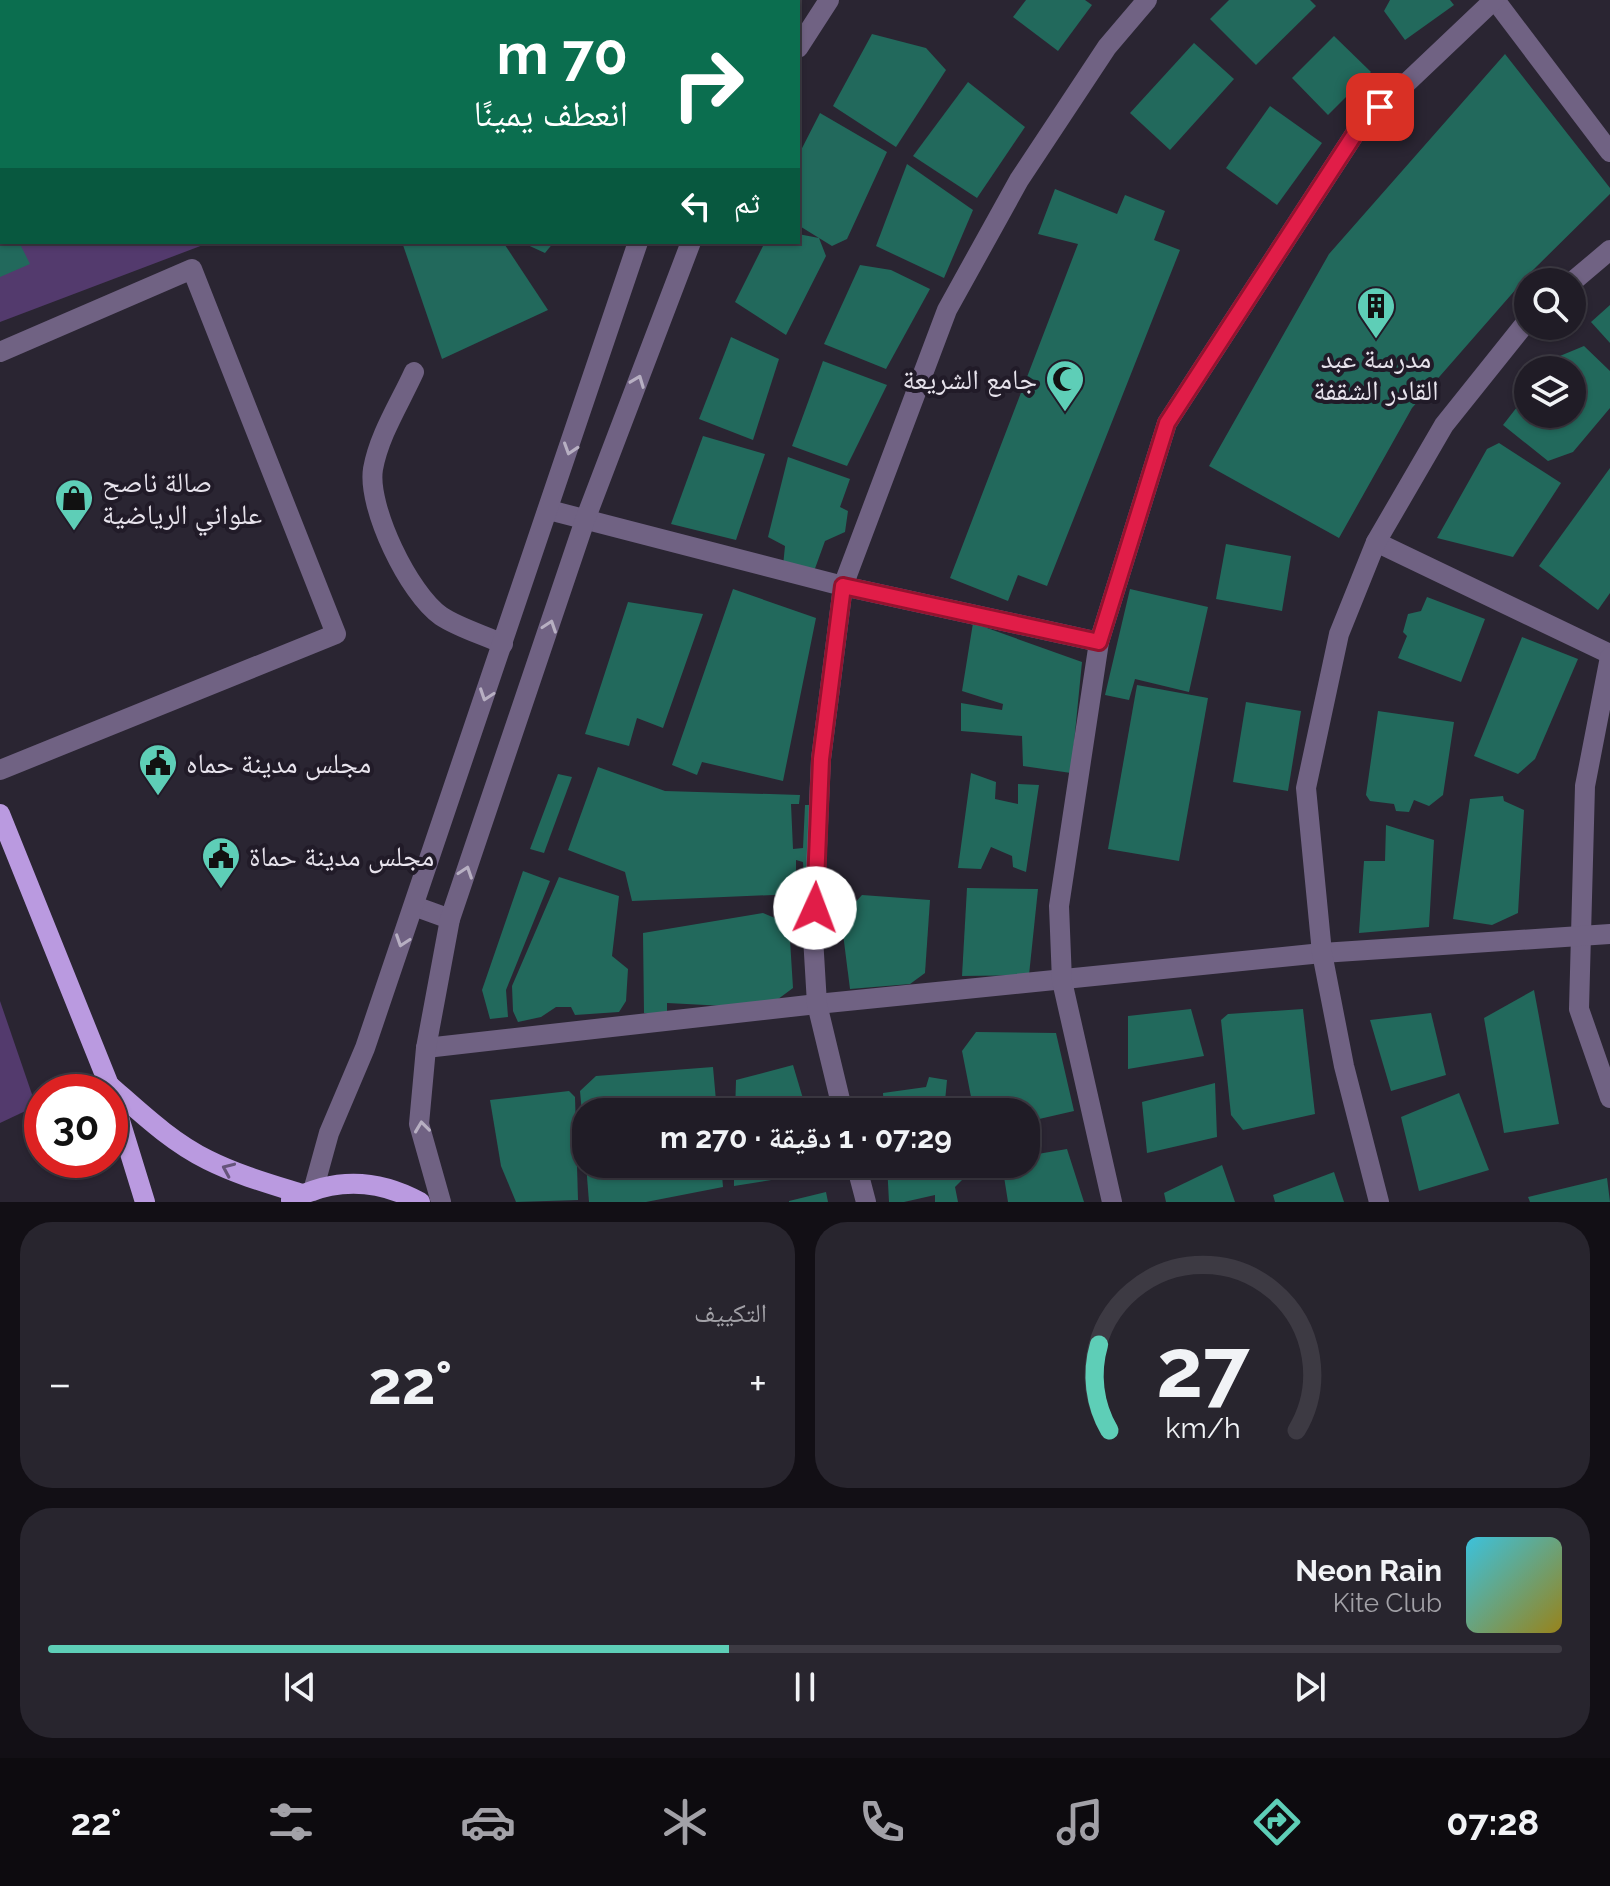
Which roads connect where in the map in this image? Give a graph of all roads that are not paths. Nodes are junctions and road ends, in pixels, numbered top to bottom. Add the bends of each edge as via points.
1 (829, 0) edge
2 (1147, 0) edge
3 (1494, 0) edge
4 (800, 45) edge
5 (1610, 152) edge
6 (637, 244) edge
7 (690, 244) edge
8 (1610, 250) edge
9 (1586, 270) edge
10 (1514, 335) edge
11 (0, 352) edge
12 (414, 372) dead end
13 (549, 510) junction
14 (585, 520) junction
15 (1376, 542) junction
16 (843, 586) junction
17 (1099, 642) junction
18 (503, 644) junction
19 (1610, 655) edge
20 (0, 770) edge
21 (0, 814) edge
22 (414, 906) junction
23 (450, 919) junction
24 (1610, 934) edge
25 (1582, 935) junction
26 (1322, 953) junction
27 (1062, 981) junction
28 (817, 1004) junction
29 (426, 1048) junction
30 (105, 1074) edge
31 (840, 1098) edge
32 (1610, 1098) edge
33 (128, 1101) edge
34 (128, 1147) edge
35 (860, 1178) edge
36 (300, 1196) edge
37 (145, 1202) edge
38 (420, 1202) edge
39 (441, 1202) edge
40 (866, 1202) edge
41 (1112, 1202) edge
42 (1379, 1202) edge

1 - 4 street
2 - 16 street via 1107,47 1019,180 947,310
3 - 5 street
3 - 17 street via 1358,129 1167,423
6 -> 13 street
14 -> 7 street
8 - 9 street
10 - 15 street via 1444,425
11 - 20 street via 192,269 336,634
12 - 18 street via 373,468 375,502 424,600 441,616
13 - 14 street
13 - 18 street
14 - 16 street
23 -> 14 street
15 - 19 street
15 - 26 street via 1339,634 1306,788
16 - 17 street
16 - 28 street via 821,759 813,937
17 - 27 street via 1059,906
18 -> 22 street
19 - 25 street via 1585,786
21 - 30 main road
22 - 23 street
22 -> 36 street via 365,1048
23 - 29 street
24 - 25 street
25 - 26 street
25 - 32 street via 1579,1009
26 - 27 street
26 - 42 street
27 - 28 street
27 - 41 street
28 - 29 street
28 - 31 street
39 -> 29 street via 419,1124
36 -> 33 main road via 205,1159
34 - 37 main road
35 - 40 street
36 - 38 main road via 363,1182

